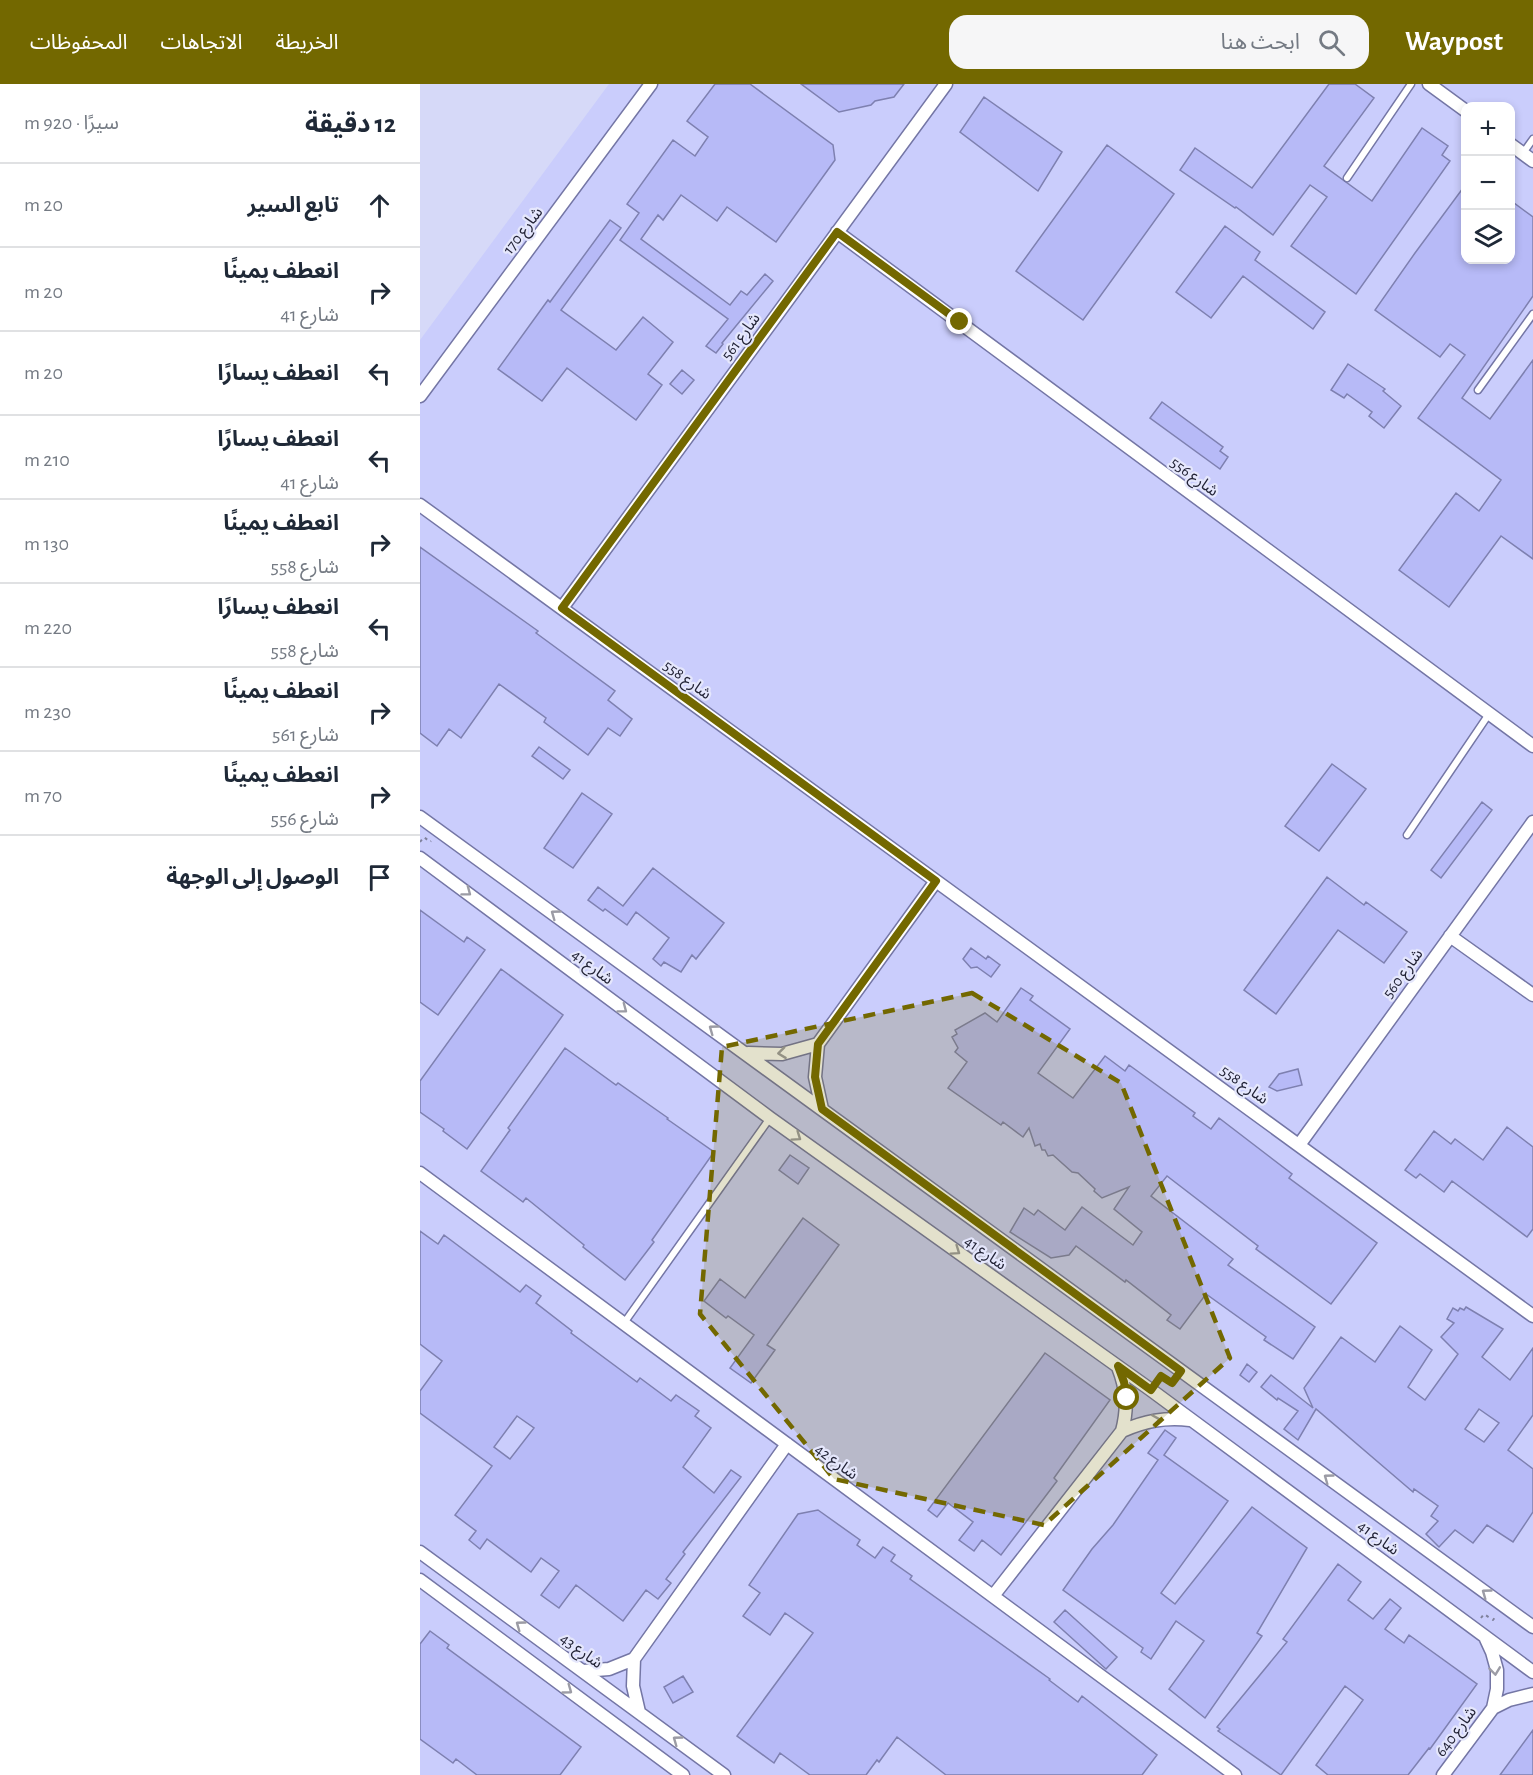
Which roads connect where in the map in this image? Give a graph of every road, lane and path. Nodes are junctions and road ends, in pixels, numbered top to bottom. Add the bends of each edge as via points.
1 (651, 84) edge
2 (946, 84) edge
3 (1412, 84) edge
4 (1429, 84) edge
5 (1461, 107) edge
6 (1533, 139) edge
7 (1515, 148) edge
8 (1528, 157) edge
9 (1347, 178) dead end
10 (837, 232) junction
11 (1533, 314) edge
12 (1478, 390) dead end
13 (420, 396) edge
14 (420, 505) edge
15 (562, 608) junction
16 (1490, 714) junction
17 (1533, 746) edge
18 (420, 817) edge
19 (1533, 822) edge
20 (1407, 835) dead end
21 (420, 858) edge
22 (936, 881) junction
23 (1450, 936) junction
24 (1533, 995) edge
25 (818, 1044) junction
26 (746, 1053) junction
27 (822, 1109) junction
28 (770, 1118) junction
29 (1299, 1144) junction
30 (420, 1173) edge
31 (1533, 1316) edge
32 (623, 1324) junction
33 (1118, 1366) junction
34 (1181, 1371) junction
35 (1151, 1390) junction
36 (1192, 1420) junction
37 (1122, 1431) junction
38 (787, 1444) junction
39 (420, 1552) edge
40 (420, 1580) edge
41 (993, 1596) junction
42 (1503, 1606) junction
43 (1533, 1627) edge
44 (1479, 1631) junction
45 (634, 1659) junction
46 (583, 1671) junction
47 (1533, 1672) edge
48 (1533, 1694) edge
49 (1493, 1708) junction
50 (639, 1712) junction
51 (683, 1775) edge
52 (724, 1775) edge
53 (1234, 1775) edge
54 (1443, 1775) edge

1 - 13 street, شارع 170
2 - 10 street, شارع 561
3 - 9 lane
4 - 5 street
6 - 8 lane
7 - 8 street
10 - 15 street, شارع 561
10 - 16 street, شارع 556
11 - 12 lane
14 - 15 street, شارع 558
15 - 22 street, شارع 558
16 - 17 street, شارع 556
16 - 20 lane
26 -> 18 street, شارع 41
19 - 23 street, شارع 560
21 -> 28 street, شارع 41
22 - 25 street
22 - 29 street, شارع 558
23 - 24 street
23 - 29 street, شارع 560
25 -> 26 street via 782,1054
25 - 27 street via 815,1077
26 - 27 street, شارع 41
27 - 34 street, شارع 41
28 - 32 lane
28 -> 33 street, شارع 41
29 - 31 street, شارع 558
30 - 32 street, شارع 42
32 - 38 street, شارع 42
33 - 35 street, شارع 41
33 - 37 street via 1127,1398
34 - 35 path via 1172,1383 1161,1376
42 -> 34 street, شارع 41
35 - 36 street, شارع 41
37 -> 36 street via 1156,1419
36 - 44 street, شارع 41
37 - 41 street
38 - 41 street, شارع 42
38 - 45 street
46 -> 39 street, شارع 43
40 -> 51 street
41 - 53 street, شارع 42
42 - 43 street, شارع 41
42 - 44 path via 1493,1620 1484,1614
44 - 47 street, شارع 41
44 -> 49 street, شارع 640 via 1492,1652 1497,1670
45 - 46 street via 609,1669
45 - 50 street via 633,1686
46 - 50 street, شارع 43
48 - 49 street, شارع 640
49 - 54 street, شارع 640
52 -> 50 street, شارع 43

